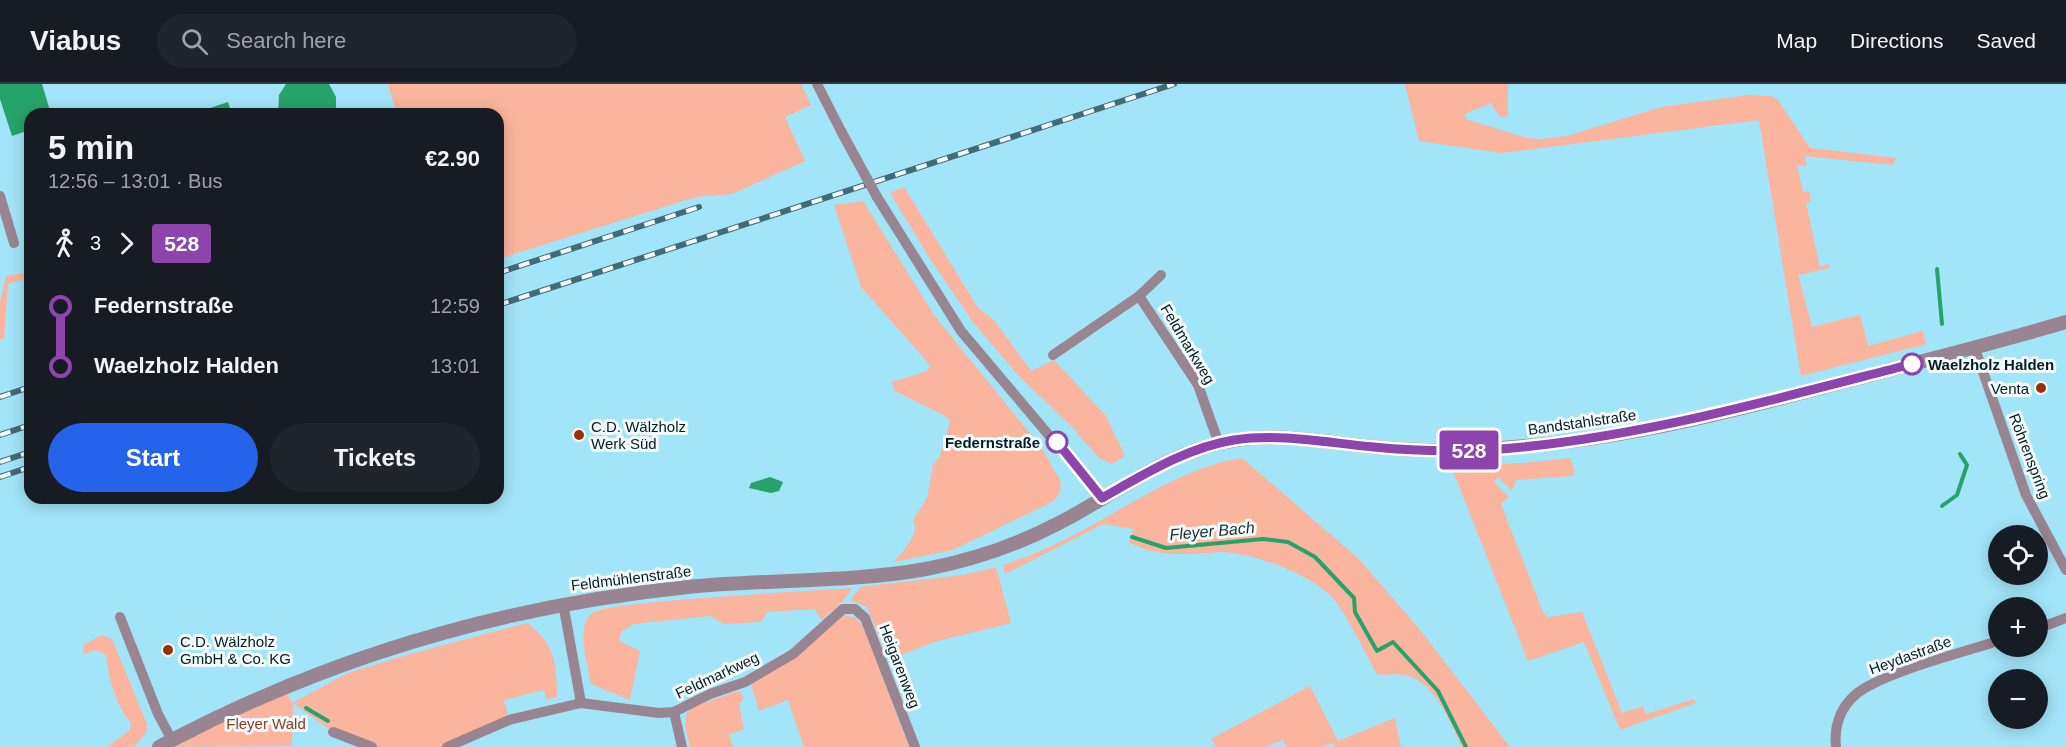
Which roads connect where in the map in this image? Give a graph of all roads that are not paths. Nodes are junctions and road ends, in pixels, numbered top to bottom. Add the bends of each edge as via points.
1 (817, 84) edge
2 (0, 196) edge
3 (14, 243) dead end
4 (1161, 275) dead end
5 (1140, 296) junction
6 (2066, 322) edge
7 (1975, 349) junction
8 (1053, 355) dead end
9 (1219, 444) junction
10 (1102, 498) junction
11 (2066, 570) edge
12 (562, 603) junction
13 (846, 608) joint
14 (120, 617) dead end
15 (2066, 618) edge
16 (2048, 625) edge
17 (1988, 644) edge
18 (581, 703) junction
19 (674, 712) junction
20 (333, 732) dead end
21 (172, 740) junction
22 (159, 747) edge
23 (372, 747) edge
24 (447, 747) edge
25 (682, 747) edge
26 (915, 747) edge
27 (1836, 747) edge

1 - 10 street, bridge via 877,197 961,331
2 - 3 street
4 - 5 street
5 - 8 street
5 - 9 street, Feldmarkweg via 1198,385
6 - 7 street, Bandstahlstraße
7 - 9 street, Bandstahlstraße via 1694,419 1578,440 1456,450 1276,438
7 - 11 street, Röhrenspring via 2026,495
9 - 10 street, Bandstahlstraße via 1155,469
10 - 12 street, Feldmühlenstraße via 1010,546 921,570 690,586
12 - 18 street
12 - 21 street, Feldmühlenstraße via 470,624 344,663
13 - 19 street, Feldmarkweg via 793,654 745,682
13 - 26 street, Heigarenweg via 855,609 865,618
14 - 21 street
15 - 16 street
17 - 27 street, Heydastraße via 1914,668 1860,691 1839,717
18 - 19 street, Feldmarkweg
18 - 24 street, Feldmarkweg via 509,720
19 - 25 street
20 - 23 street
21 - 22 street, Feldmühlenstraße

